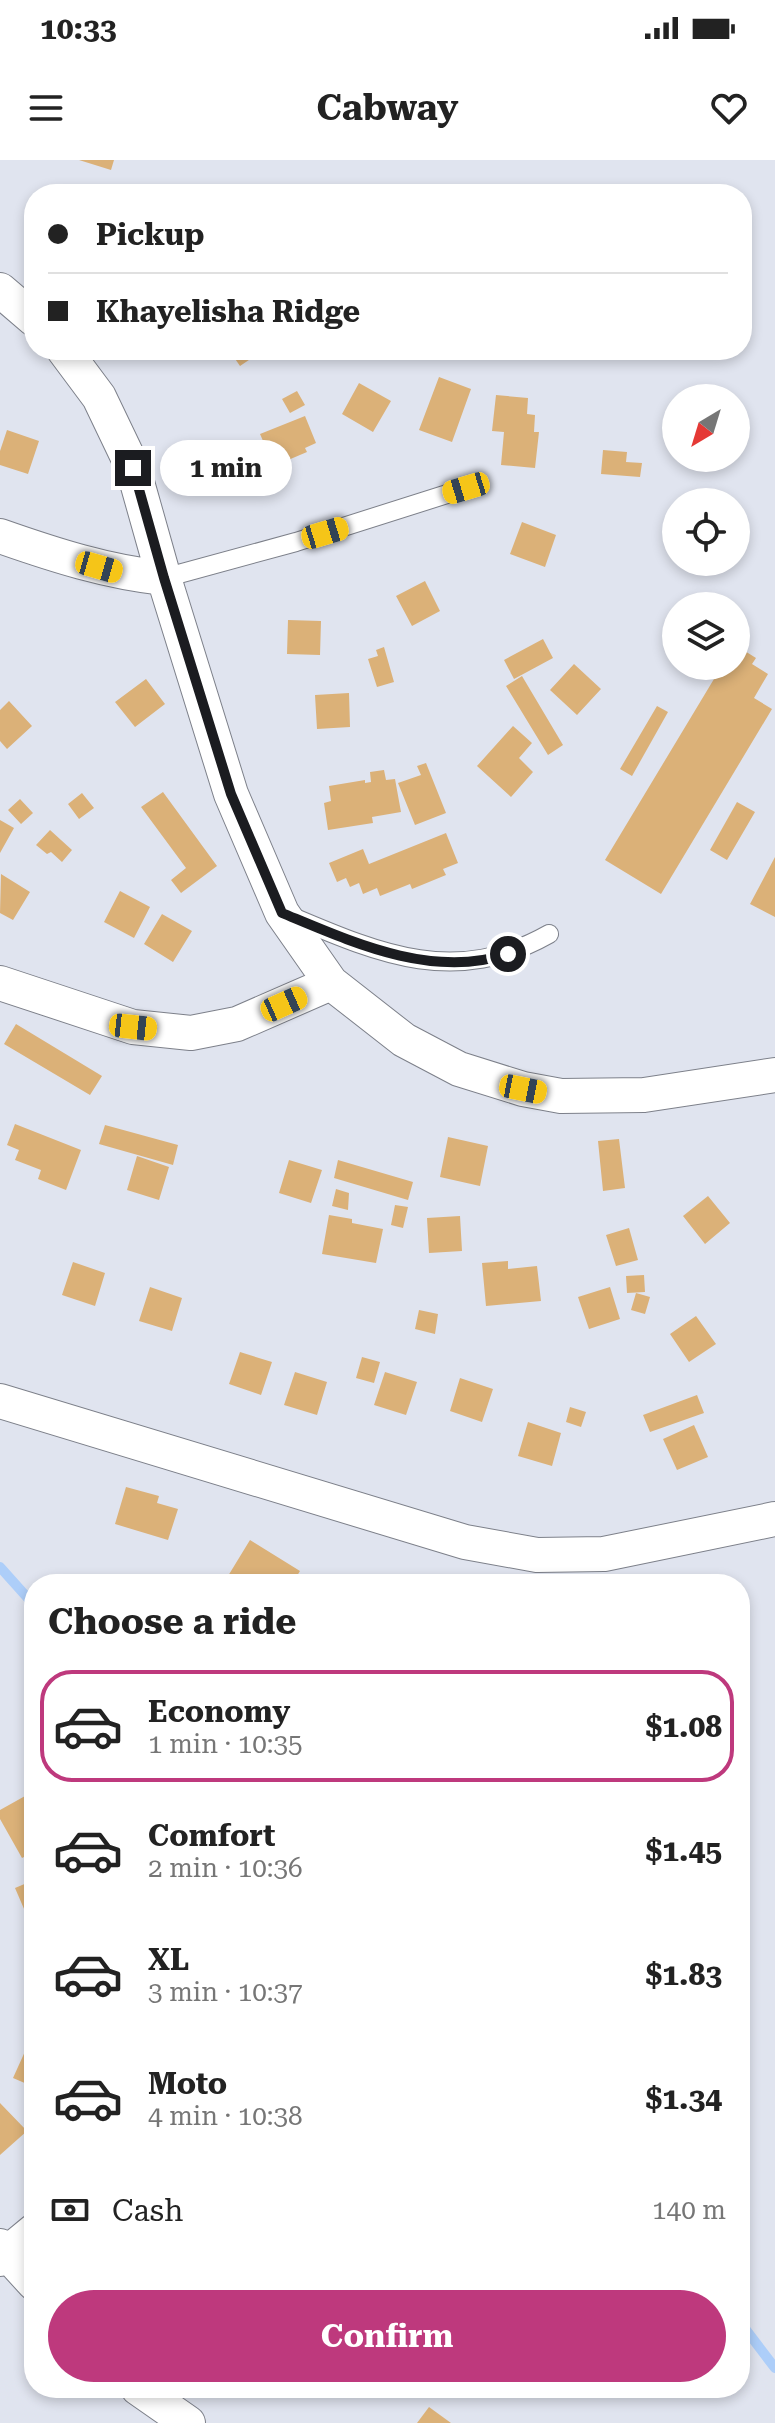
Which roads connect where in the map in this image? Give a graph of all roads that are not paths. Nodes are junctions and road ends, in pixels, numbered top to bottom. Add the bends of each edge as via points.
1 (0, 290) edge
2 (24, 310) edge
3 (71, 360) edge
4 (466, 488) dead end
5 (0, 536) edge
6 (164, 578) junction
7 (282, 913) junction
8 (549, 934) dead end
9 (0, 983) edge
10 (331, 983) junction
11 (775, 1075) edge
12 (0, 1401) edge
13 (775, 1519) edge
14 (24, 2238) edge
15 (2, 2253) edge
16 (24, 2274) edge
17 (152, 2398) edge
18 (188, 2423) edge

1 - 2 street
3 - 6 street via 99,397 133,468
4 - 6 lane
5 - 6 street via 122,573
6 - 7 street via 231,794
7 - 8 lane via 351,942 414,959 458,963 491,959
7 - 10 street
9 - 10 street via 133,1027 191,1033 237,1024
10 - 11 street via 404,1040 459,1069 523,1089 561,1096 644,1095
12 - 13 street via 465,1542 537,1555 604,1554
14 - 15 street
15 - 16 street
17 - 18 street

